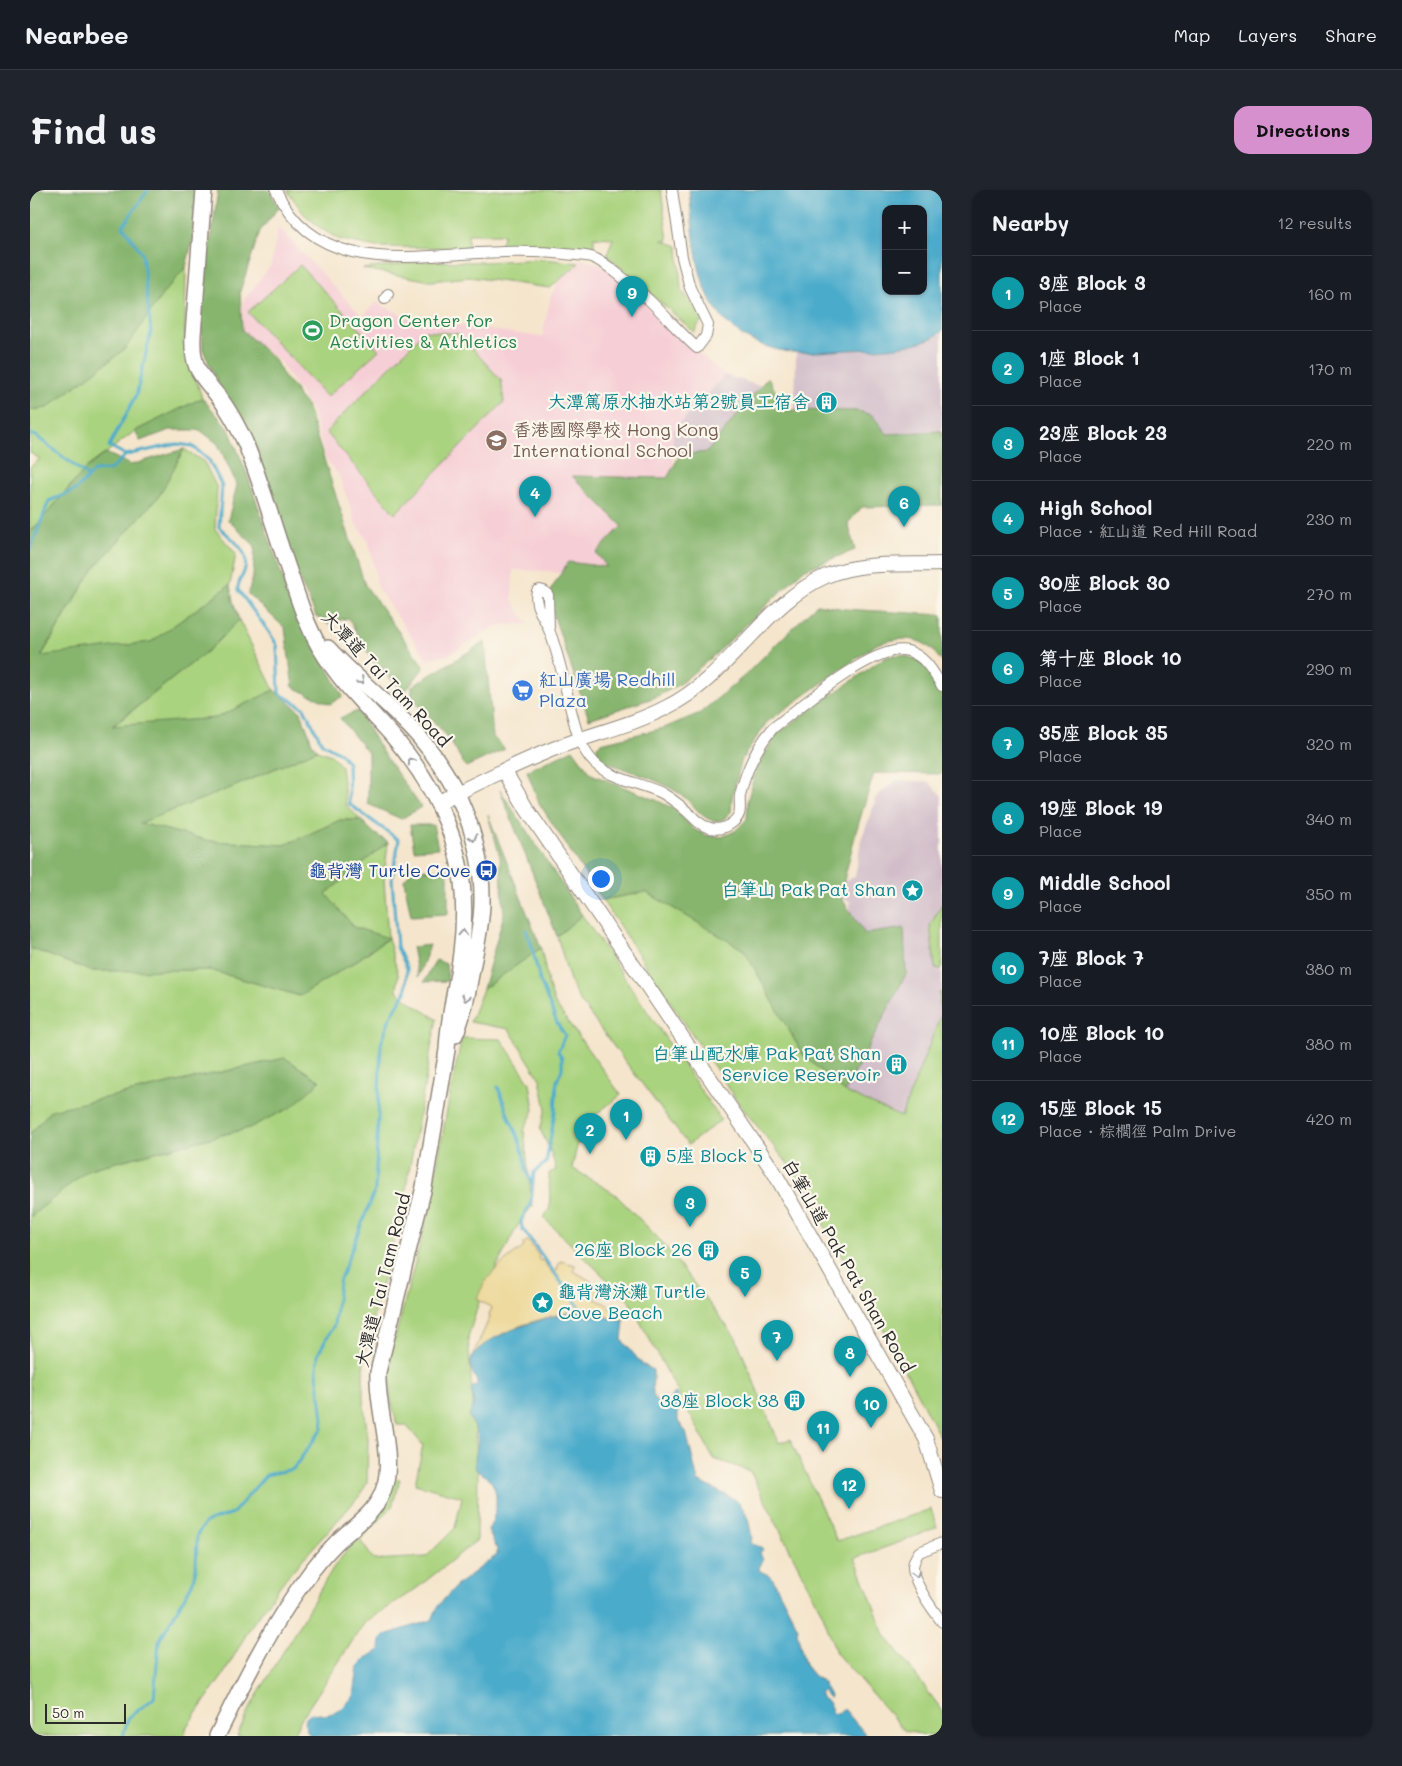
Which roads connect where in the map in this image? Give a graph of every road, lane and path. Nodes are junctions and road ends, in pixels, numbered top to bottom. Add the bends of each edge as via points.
1 (204, 190) edge
2 (276, 190) edge
3 (672, 190) edge
4 (942, 564) edge
5 (306, 619) junction
6 (549, 630) dead end
7 (942, 686) edge
8 (586, 737) junction
9 (504, 770) junction
10 (456, 793) junction
11 (437, 803) junction
12 (447, 1050) junction
13 (942, 1490) edge
14 (942, 1543) edge
15 (942, 1622) edge
16 (217, 1736) edge

1 - 5 main road, 大潭道 Tai Tam Road via 192,335 194,359 203,380 223,403 245,442
2 - 3 street via 293,218 311,235 337,248 360,254 399,258 544,251 592,258 613,269 697,348 706,336 708,324 690,288
4 - 8 street via 867,567 819,580 782,605 705,682 685,696 666,708
5 -> 10 main road, 大潭道 Tai Tam Road via 344,665 421,738 447,774
11 -> 5 main road, 大潭道 Tai Tam Road via 400,745 337,675
6 - 8 street
7 - 8 street via 924,660 905,650 889,651 854,668 772,728 750,762 739,815 720,829 705,826 660,792 597,766 587,754
8 - 9 street
9 - 10 street
9 - 13 street, 白筆山道 Pak Pat Shan Road via 526,808 774,1172 926,1439
10 - 11 street
10 -> 12 main road, 大潭道 Tai Tam Road via 476,847 482,903 468,990 457,1033
12 -> 11 main road, 大潭道 Tai Tam Road via 461,951 463,895 457,854
12 - 16 main road, 大潭道 Tai Tam Road via 424,1187 378,1372 387,1470 382,1494 372,1511 326,1554 296,1592 254,1663
14 -> 15 street via 919,1552 913,1568 916,1580

